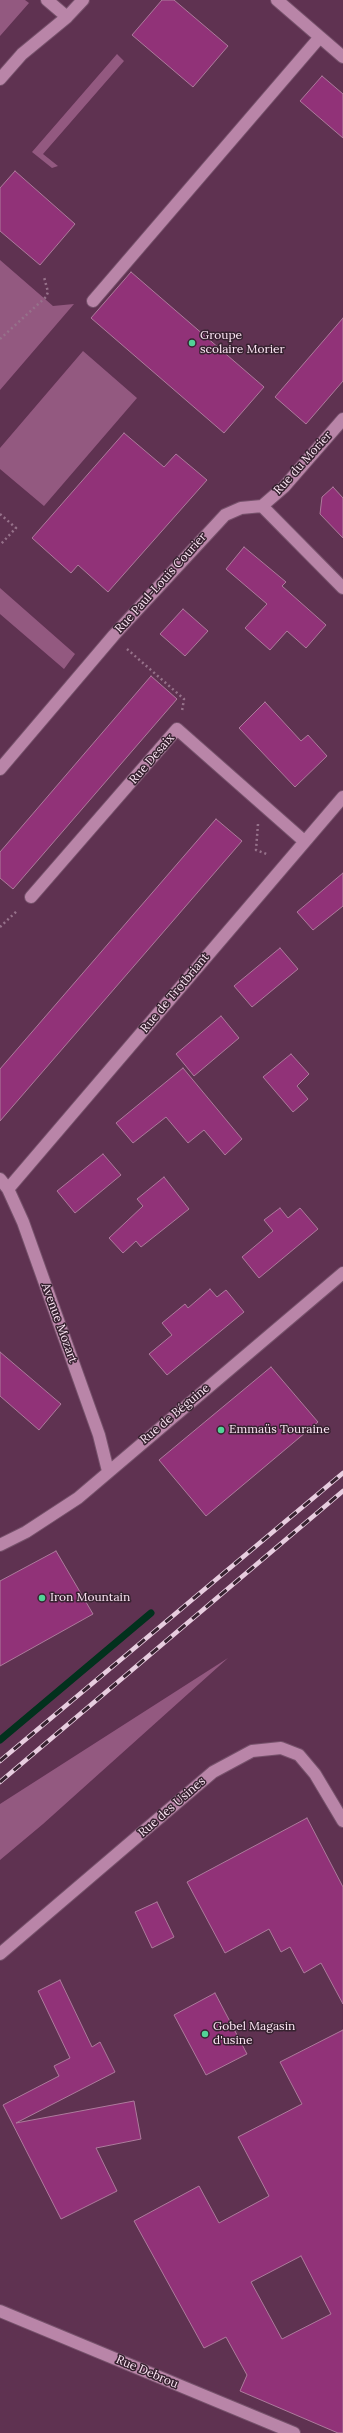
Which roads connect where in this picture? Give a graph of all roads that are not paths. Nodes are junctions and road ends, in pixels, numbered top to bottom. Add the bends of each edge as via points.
1 (47, 0) edge
2 (83, 0) edge
3 (277, 0) edge
4 (67, 17) junction
5 (320, 37) junction
6 (343, 57) edge
7 (0, 79) edge
8 (93, 301) dead end
9 (343, 419) edge
10 (262, 506) junction
11 (343, 588) edge
12 (0, 769) edge
13 (343, 797) edge
14 (304, 841) junction
15 (31, 897) road end
16 (0, 1179) edge
17 (8, 1189) junction
18 (343, 1273) edge
19 (108, 1471) junction
20 (0, 1545) edge
21 (343, 1821) edge
22 (0, 1954) edge
23 (0, 2310) edge
24 (294, 2433) edge

1 - 4 street
2 - 4 street
3 - 5 street
4 - 7 street via 22,54
5 - 6 street
5 - 8 street
9 - 10 street, Rue du Morier via 284,487
10 - 11 street
10 - 12 street, Rue Paul-Louis Courier via 240,508 218,519 114,635
13 - 14 street, Rue de Trotbriant
14 - 15 street, Rue Desaix via 178,730
14 - 17 street, Rue de Trotbriant
16 - 17 street, Avenue Mozart
17 - 19 street, Avenue Mozart via 23,1222 99,1435
18 - 19 street, Rue de Béguine
19 - 20 street, Rue de Béguine via 78,1498 26,1532
21 - 22 street, Rue des Usines via 315,1774 299,1755 281,1748 252,1751 213,1772
23 - 24 street, Rue Debrou

